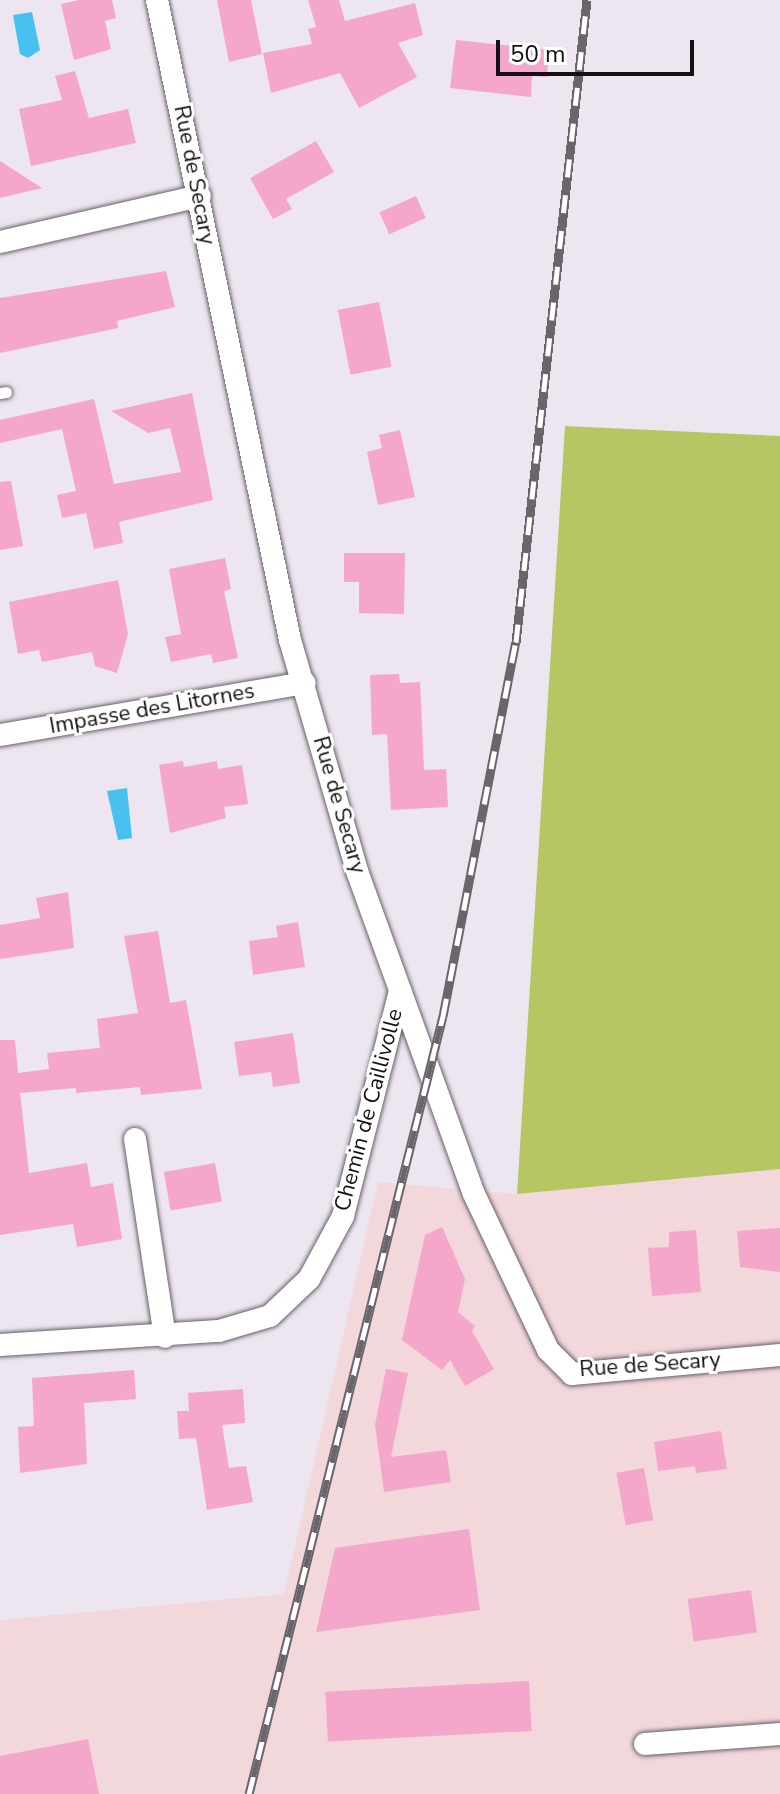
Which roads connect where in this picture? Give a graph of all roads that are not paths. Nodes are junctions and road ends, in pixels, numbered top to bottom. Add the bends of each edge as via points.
1 (157, 0) edge
2 (200, 196) junction
3 (0, 242) edge
4 (305, 683) junction
5 (0, 735) edge
6 (400, 991) junction
7 (135, 1139) dead end
8 (165, 1337) junction
9 (0, 1345) edge
10 (780, 1355) edge
11 (780, 1734) edge
12 (645, 1744) dead end

1 - 2 street, Rue de Secary
2 - 3 street
2 - 4 street, Rue de Secary via 250,457 290,640
4 - 5 street, Impasse des Litornes
4 - 6 street, Rue de Secary via 357,871
6 - 8 street, Chemin de Caillivolle via 343,1216 309,1279 270,1316 219,1331
6 - 10 street, Rue de Secary via 473,1192 548,1350 572,1374
7 - 8 street
8 - 9 street, Chemin de Caillivolle
11 - 12 street

